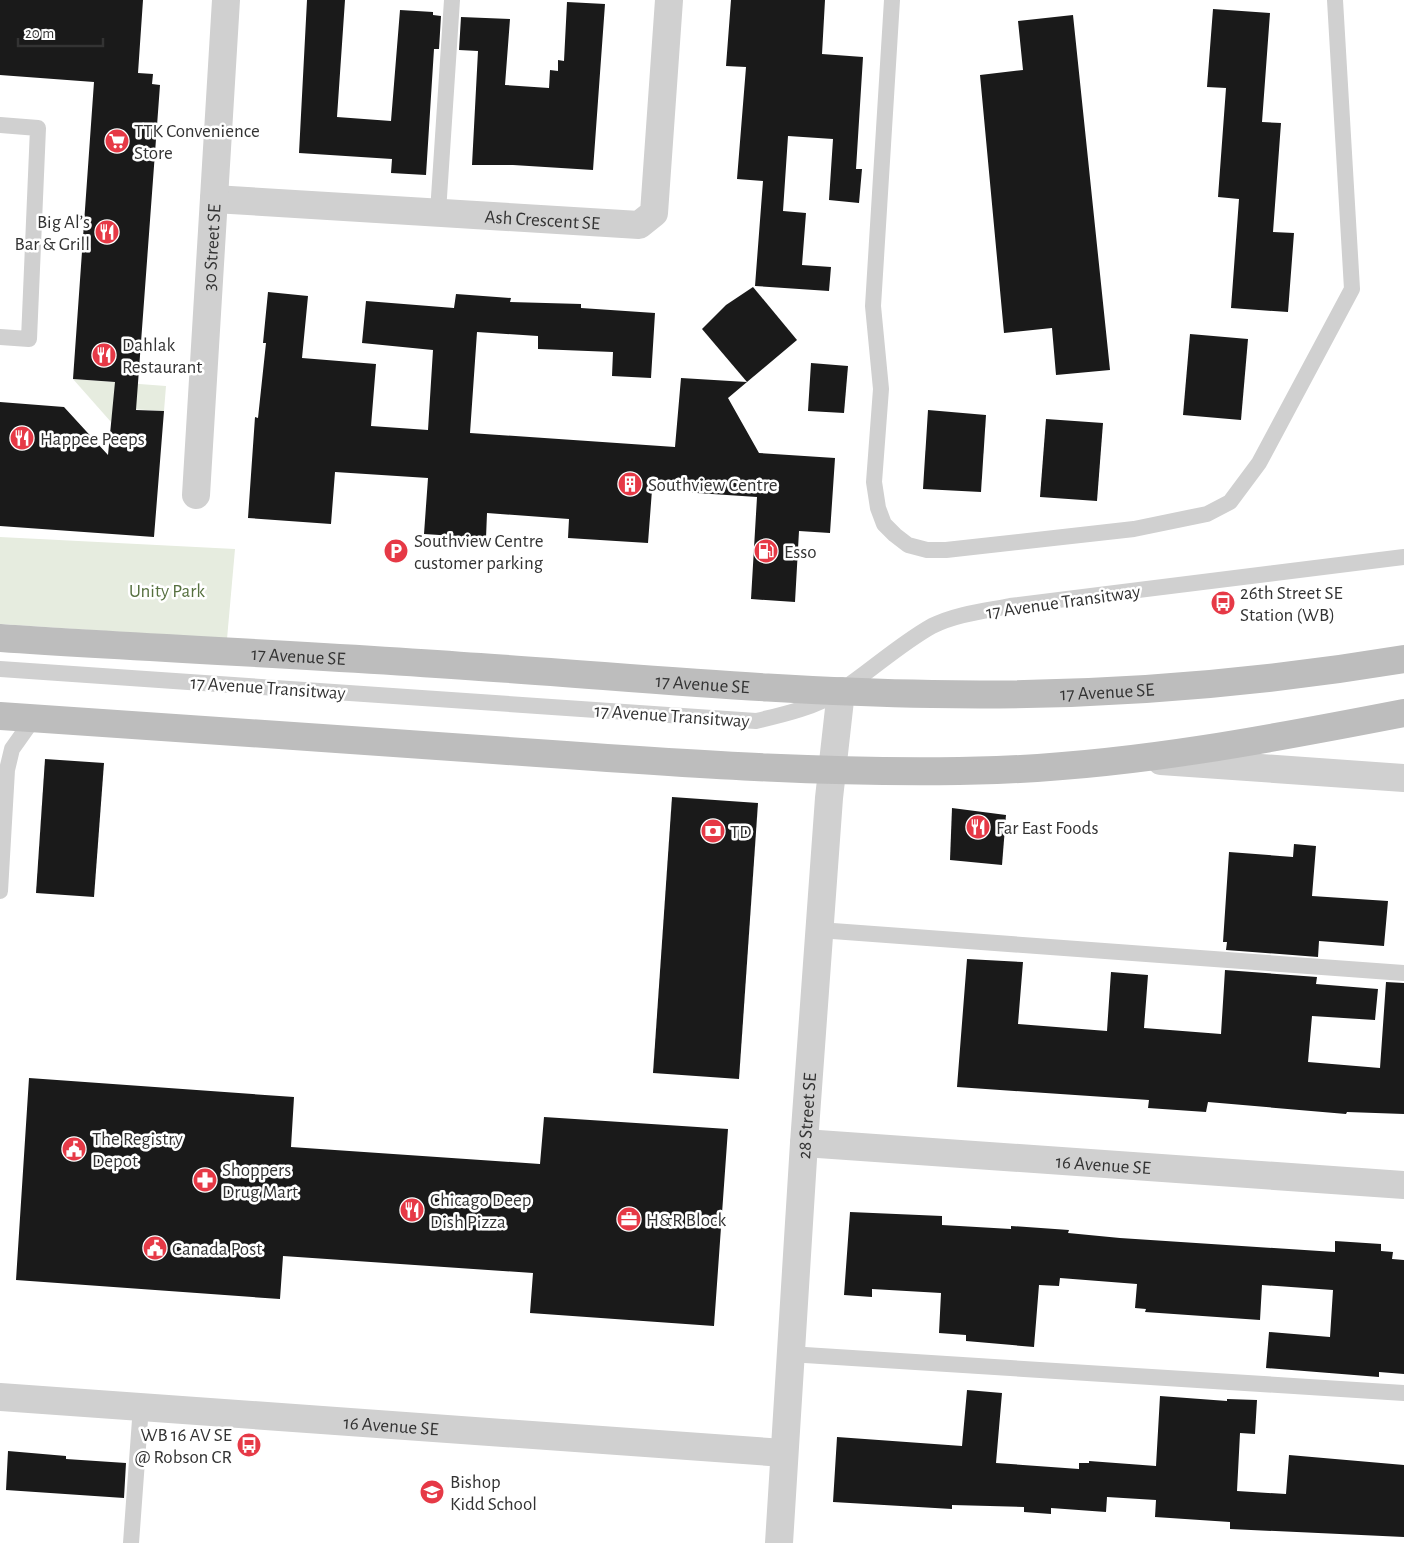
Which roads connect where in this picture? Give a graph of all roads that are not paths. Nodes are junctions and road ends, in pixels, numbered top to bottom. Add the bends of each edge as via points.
1 (226, 0) edge
2 (452, 0) edge
3 (670, 0) edge
4 (892, 0) edge
5 (1336, 0) edge
6 (0, 124) edge
7 (214, 199) junction
8 (438, 212) junction
9 (0, 337) edge
10 (196, 495) dead end
11 (1404, 557) edge
12 (0, 638) edge
13 (1404, 659) edge
14 (0, 669) edge
15 (841, 691) junction
16 (1404, 713) edge
17 (0, 716) edge
18 (34, 718) junction
19 (1140, 759) junction
20 (832, 769) junction
21 (1404, 778) edge
22 (0, 891) edge
23 (819, 930) junction
24 (1404, 973) edge
25 (804, 1143) junction
26 (1404, 1185) edge
27 (790, 1354) junction
28 (1404, 1393) edge
29 (0, 1396) edge
30 (140, 1406) junction
31 (784, 1453) junction
32 (131, 1543) edge
33 (779, 1543) edge

1 - 7 street, 30 Street SE
2 - 8 lane
3 - 8 street, Ash Crescent SE via 654,213 639,225
4 - 5 lane via 873,306 881,389 874,482 884,524 908,545 926,550 1134,528 1207,514 1230,502 1259,463 1352,289
6 - 9 lane via 38,128 30,339
7 - 8 street, Ash Crescent SE
7 - 10 street, 30 Street SE
11 - 15 lane, 17 Avenue Transitway via 968,614 934,625
12 - 15 main road, 17 Avenue SE
13 - 15 main road, 17 Avenue SE via 1312,673 1169,688 932,694
14 - 15 lane, 17 Avenue Transitway via 756,721 803,710
15 - 20 street, 28 Street SE
16 - 19 main road via 1254,742
17 - 18 main road
18 - 20 main road via 745,768
18 - 22 lane via 12,749 7,770
19 - 20 main road via 1000,770
19 - 21 street
20 - 23 street, 28 Street SE
23 - 24 lane
23 - 25 street, 28 Street SE
25 - 26 street, 16 Avenue SE
25 - 27 street, 28 Street SE
27 - 28 lane
27 - 31 street, 28 Street SE
29 - 30 street, 16 Avenue SE
30 - 31 street, 16 Avenue SE
30 - 32 lane
31 - 33 street, 28 Street SE

